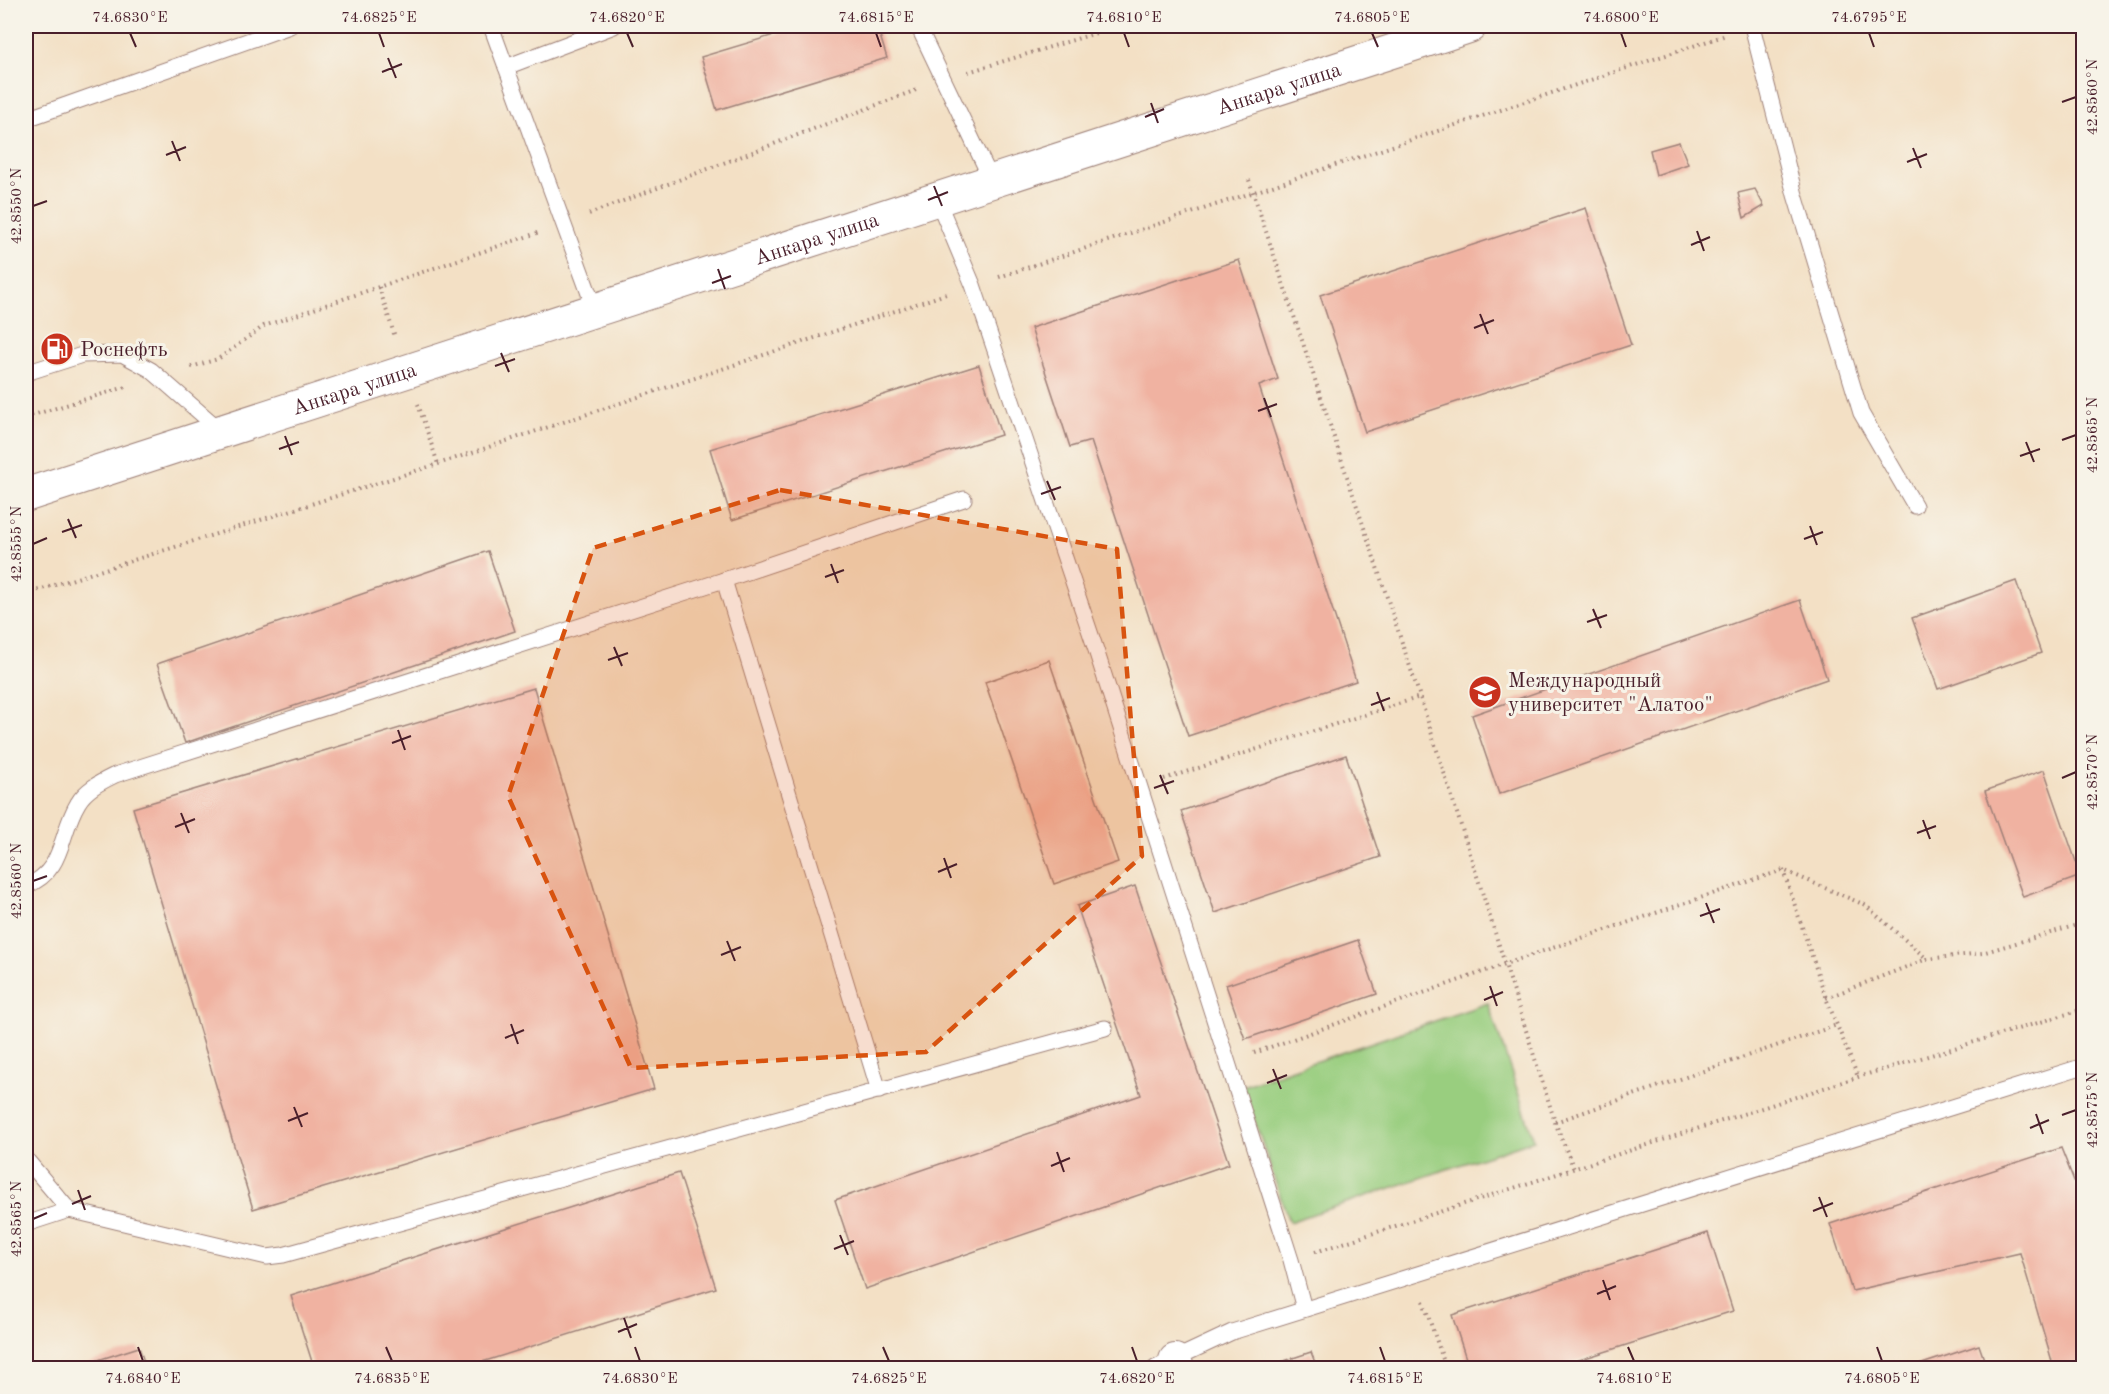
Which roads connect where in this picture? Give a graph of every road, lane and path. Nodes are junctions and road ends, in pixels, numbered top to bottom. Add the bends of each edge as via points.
1 (290, 26) edge
2 (491, 26) edge
3 (614, 26) edge
4 (918, 26) edge
5 (1470, 26) edge
6 (1752, 26) edge
7 (1416, 34) edge
8 (507, 67) junction
9 (26, 115) edge
10 (1249, 180) dead end
11 (992, 181) junction
12 (1253, 193) junction
13 (937, 199) junction
14 (973, 285) junction
15 (595, 310) junction
16 (26, 373) edge
17 (221, 431) junction
18 (26, 495) edge
19 (963, 499) dead end
20 (1915, 506) dead end
21 (724, 580) junction
22 (26, 594) edge
23 (1420, 697) junction
24 (1140, 786) junction
25 (1783, 870) junction
26 (26, 886) edge
27 (2084, 923) edge
28 (1927, 959) junction
29 (1505, 964) junction
30 (1826, 998) junction
31 (2084, 1008) edge
32 (1837, 1025) junction
33 (1105, 1028) dead end
34 (1228, 1062) junction
35 (2084, 1066) edge
36 (1858, 1077) junction
37 (879, 1091) junction
38 (1555, 1122) junction
39 (26, 1159) edge
40 (1574, 1169) junction
41 (69, 1210) junction
42 (26, 1224) edge
43 (1291, 1260) junction
44 (1414, 1275) junction
45 (1304, 1310) junction
46 (1169, 1366) edge
47 (1446, 1368) edge

1 - 9 lane via 35,116
2 - 8 lane
3 - 8 lane
4 - 11 lane
5 - 7 main road, Анкара улица
6 - 12 path
6 - 20 lane via 1795,195 1861,413
7 - 11 main road, Анкара улица
8 - 15 lane
10 - 12 path
11 - 13 main road, Анкара улица
12 - 14 path
12 - 23 path
13 - 14 lane
13 - 15 main road, Анкара улица
14 - 22 path via 449,460
14 - 24 lane
15 - 17 main road, Анкара улица
16 - 17 lane via 82,355 122,354 151,370
17 - 18 main road, Анкара улица
19 - 21 lane
21 - 26 lane via 115,775 94,786 78,802 52,868 41,880
21 - 37 lane
23 - 24 path
23 - 29 path
24 - 34 lane
25 - 28 path via 1865,905
25 - 29 path
25 - 30 path
27 - 28 path via 1982,953
28 - 30 path
29 - 34 path
29 - 38 path
30 - 32 path
31 - 36 path
32 - 36 path
32 - 38 path
33 - 37 lane
34 - 43 lane
35 - 44 lane
36 - 40 path
37 - 41 lane via 283,1255 267,1257
38 - 40 path
39 - 41 lane
40 - 43 path
41 - 42 lane
43 - 45 lane
44 - 45 lane
44 - 47 path
45 - 46 lane via 1232,1332

